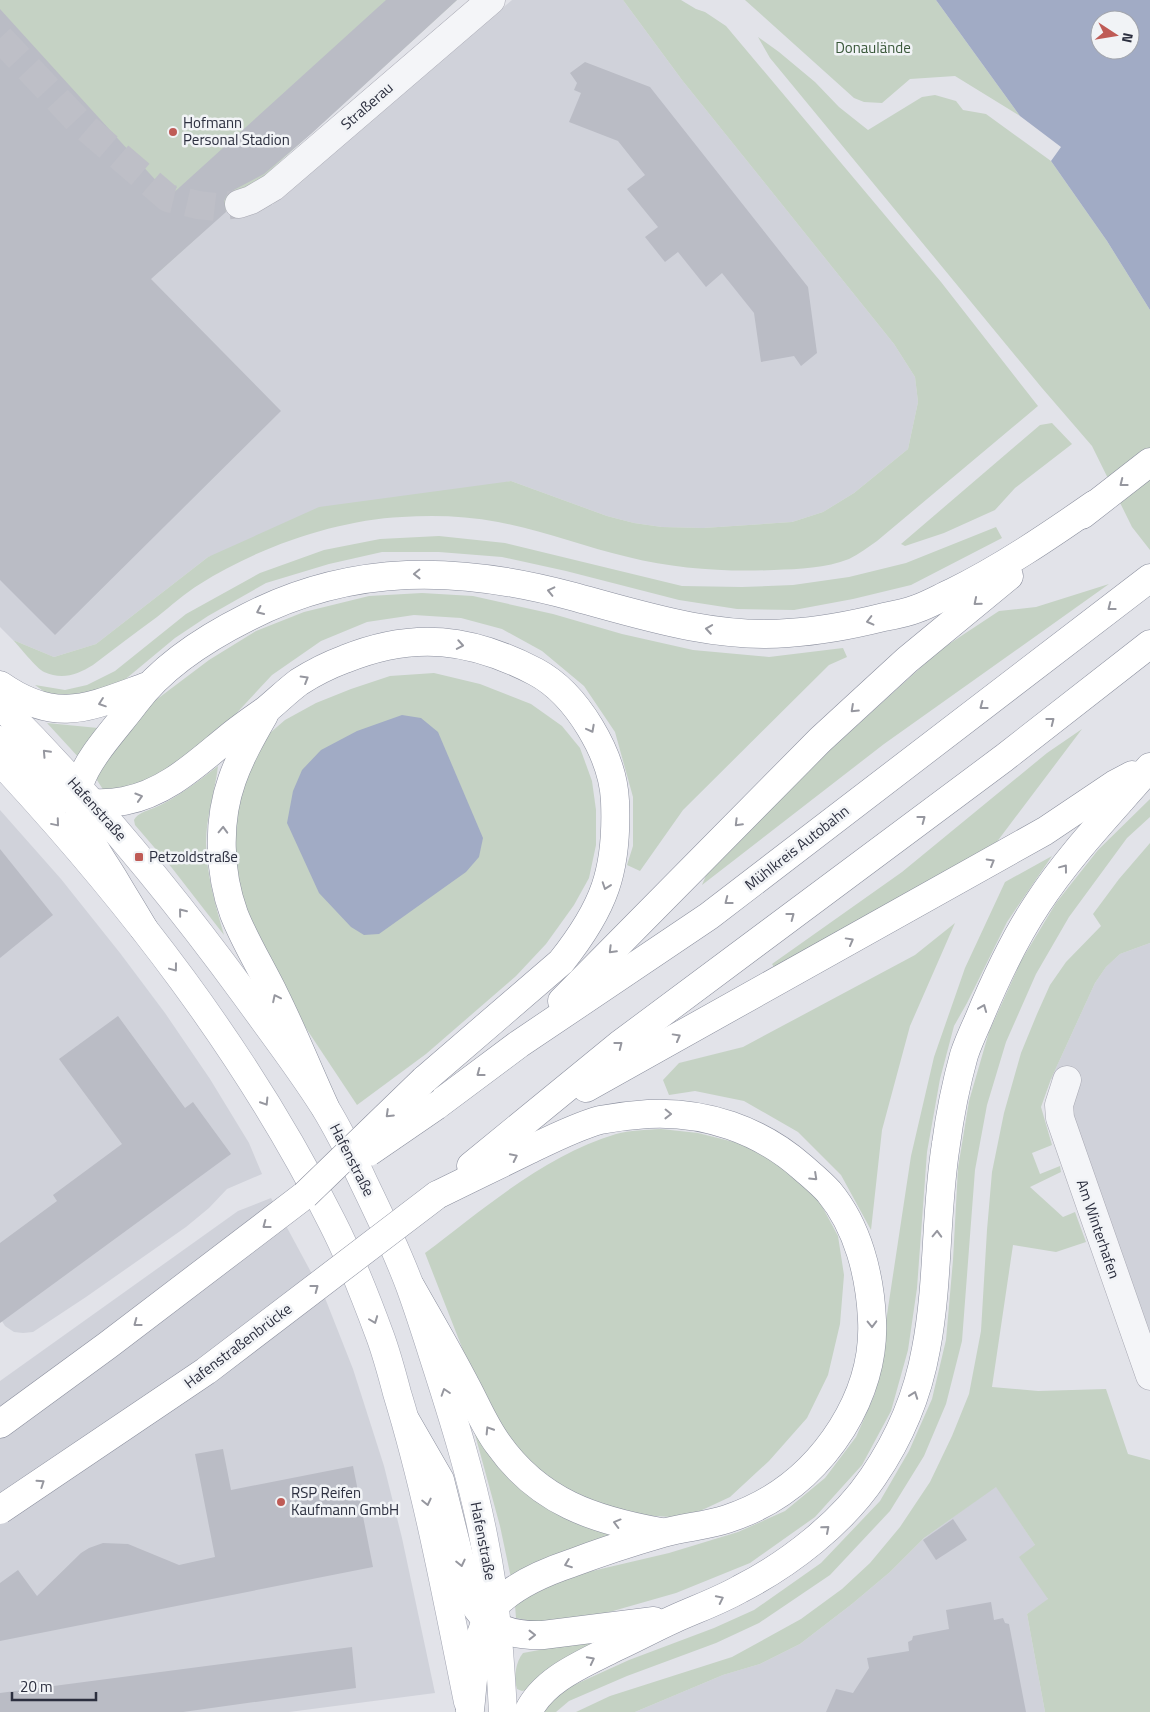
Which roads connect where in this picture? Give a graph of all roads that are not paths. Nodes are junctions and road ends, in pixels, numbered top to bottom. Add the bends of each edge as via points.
1 (491, 0) edge
2 (239, 204) tunnel mouth
3 (1150, 462) edge
4 (1095, 504) junction
5 (1150, 578) edge
6 (1150, 644) edge
7 (0, 685) edge
8 (148, 686) junction
9 (0, 705) edge
10 (267, 709) junction
11 (0, 740) edge
12 (0, 761) edge
13 (1150, 766) edge
14 (83, 798) junction
15 (144, 929) junction
16 (519, 1044) junction
17 (1067, 1080) dead end
18 (324, 1107) junction
19 (528, 1120) junction
20 (468, 1174) junction
21 (305, 1196) junction
22 (411, 1287) junction
23 (1150, 1376) edge
24 (406, 1421) junction
25 (0, 1424) edge
26 (0, 1510) edge
27 (665, 1533) junction
28 (492, 1618) junction
29 (675, 1618) junction
30 (470, 1711) edge
31 (503, 1712) edge
32 (528, 1712) edge

1 - 2 street, Straßerau via 272,187
3 -> 4 main road
4 -> 8 main road via 977,580 917,609 843,628 785,634 733,633 644,616 514,582 466,575 413,574 329,585 294,596 203,642
4 -> 16 main road via 908,660 820,740
5 -> 16 main road, Mühlkreis Autobahn via 709,916
19 -> 6 main road via 619,1045 1004,758
8 -> 7 main road via 94,705 64,710 31,703
8 - 14 main road via 87,767
14 -> 9 main road, Hafenstraße
14 -> 10 main road via 123,801 166,786
18 -> 10 main road via 276,998 234,914 226,884 222,852 225,806 244,750
10 -> 21 main road, bridge via 299,682 331,664 395,643 446,642 490,652 542,675 576,705 600,747 615,796 612,868 594,917 580,939 561,962 424,1080
11 - 14 main road via 52,792
12 -> 15 main road
19 -> 13 main road via 1045,831 1115,784
29 -> 13 main road via 740,1590 788,1560 850,1507 891,1447 918,1385 926,1351 934,1287 940,1180 965,1053 1012,947 1039,902 1076,852
14 - 15 main road via 80,815 92,844
18 -> 14 main road, Hafenstraße via 193,925 120,835
15 -> 24 main road via 237,1057 333,1223 381,1339
16 -> 21 main road, Mühlkreis Autobahn, bridge
17 - 23 street, Am Winterhafen via 1059,1105 1060,1118
18 - 22 main road, Hafenstraße via 356,1166
19 - 20 main road
26 -> 20 main road, Hafenstraßenbrücke, bridge via 206,1371 437,1194
20 -> 27 main road via 601,1120 671,1114 726,1124 772,1144 828,1192 843,1214 857,1240 865,1268 873,1329 861,1392 847,1420 832,1444 812,1466 775,1497 727,1519
21 -> 25 main road
27 -> 22 main road via 628,1526 567,1505 541,1488 509,1459 486,1425
28 -> 22 main road, Hafenstraße via 486,1545 471,1478
24 -> 28 main road via 440,1480 472,1602
24 -> 30 main road via 437,1548
27 -> 28 main road via 541,1575 502,1598
28 -> 29 main road via 515,1634 543,1635
28 - 30 main road via 480,1638
28 - 31 main road, Hafenstraße
32 -> 29 main road via 539,1695 565,1674

